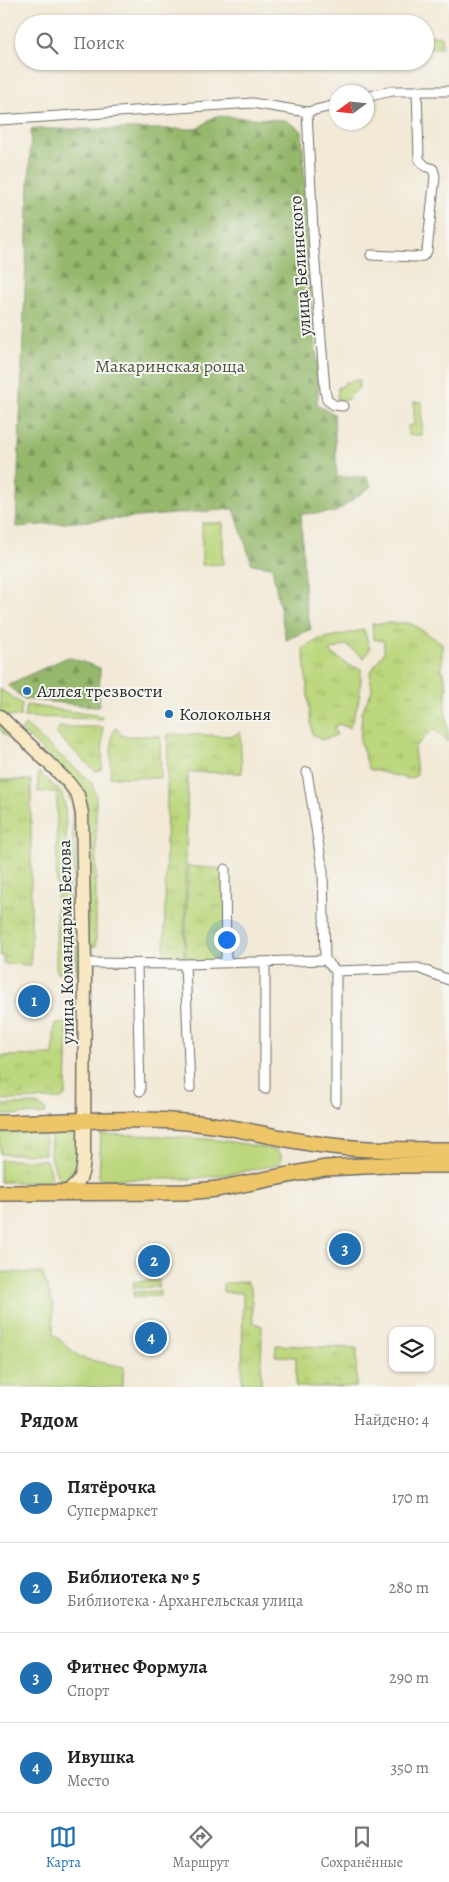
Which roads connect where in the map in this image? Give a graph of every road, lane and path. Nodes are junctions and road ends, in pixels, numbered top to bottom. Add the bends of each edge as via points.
1 (416, 90) junction
2 (449, 91) edge
3 (374, 95) edge
4 (329, 107) edge
5 (307, 112) junction
6 (0, 120) edge
7 (371, 255) dead end
8 (343, 406) dead end
9 (0, 716) edge
10 (307, 772) dead end
11 (225, 869) dead end
12 (325, 960) junction
13 (226, 962) junction
14 (265, 962) junction
15 (85, 963) junction
16 (137, 964) junction
17 (185, 964) junction
18 (336, 971) junction
19 (449, 980) edge
20 (190, 1088) dead end
21 (264, 1090) dead end
22 (140, 1091) dead end
23 (336, 1102) dead end
24 (85, 1121) junction
25 (0, 1123) edge
26 (443, 1150) edge
27 (443, 1165) edge
28 (0, 1193) edge
29 (65, 1193) junction

1 - 2 street
1 - 3 street
1 - 7 street via 419,159 433,169 435,176 426,250 422,256 414,257
4 - 5 street
5 - 6 street via 252,103
5 - 8 street, улица Белинского via 325,390 327,400
9 - 15 main road, улица Командарма Белова via 78,795 82,814
10 - 12 street via 323,872
11 - 13 street
12 - 14 street
12 - 18 street
13 - 14 street
13 - 17 street
14 - 21 street
15 - 16 street
15 - 24 main road, улица Командарма Белова
16 - 17 street
16 - 22 street
17 - 20 street
18 - 19 street via 418,968
18 - 23 street
24 - 25 main road
24 - 26 main road via 196,1123 324,1145
24 - 29 main road, улица Командарма Белова via 83,1172 75,1186
27 - 29 main road via 325,1168 186,1192
28 - 29 main road

